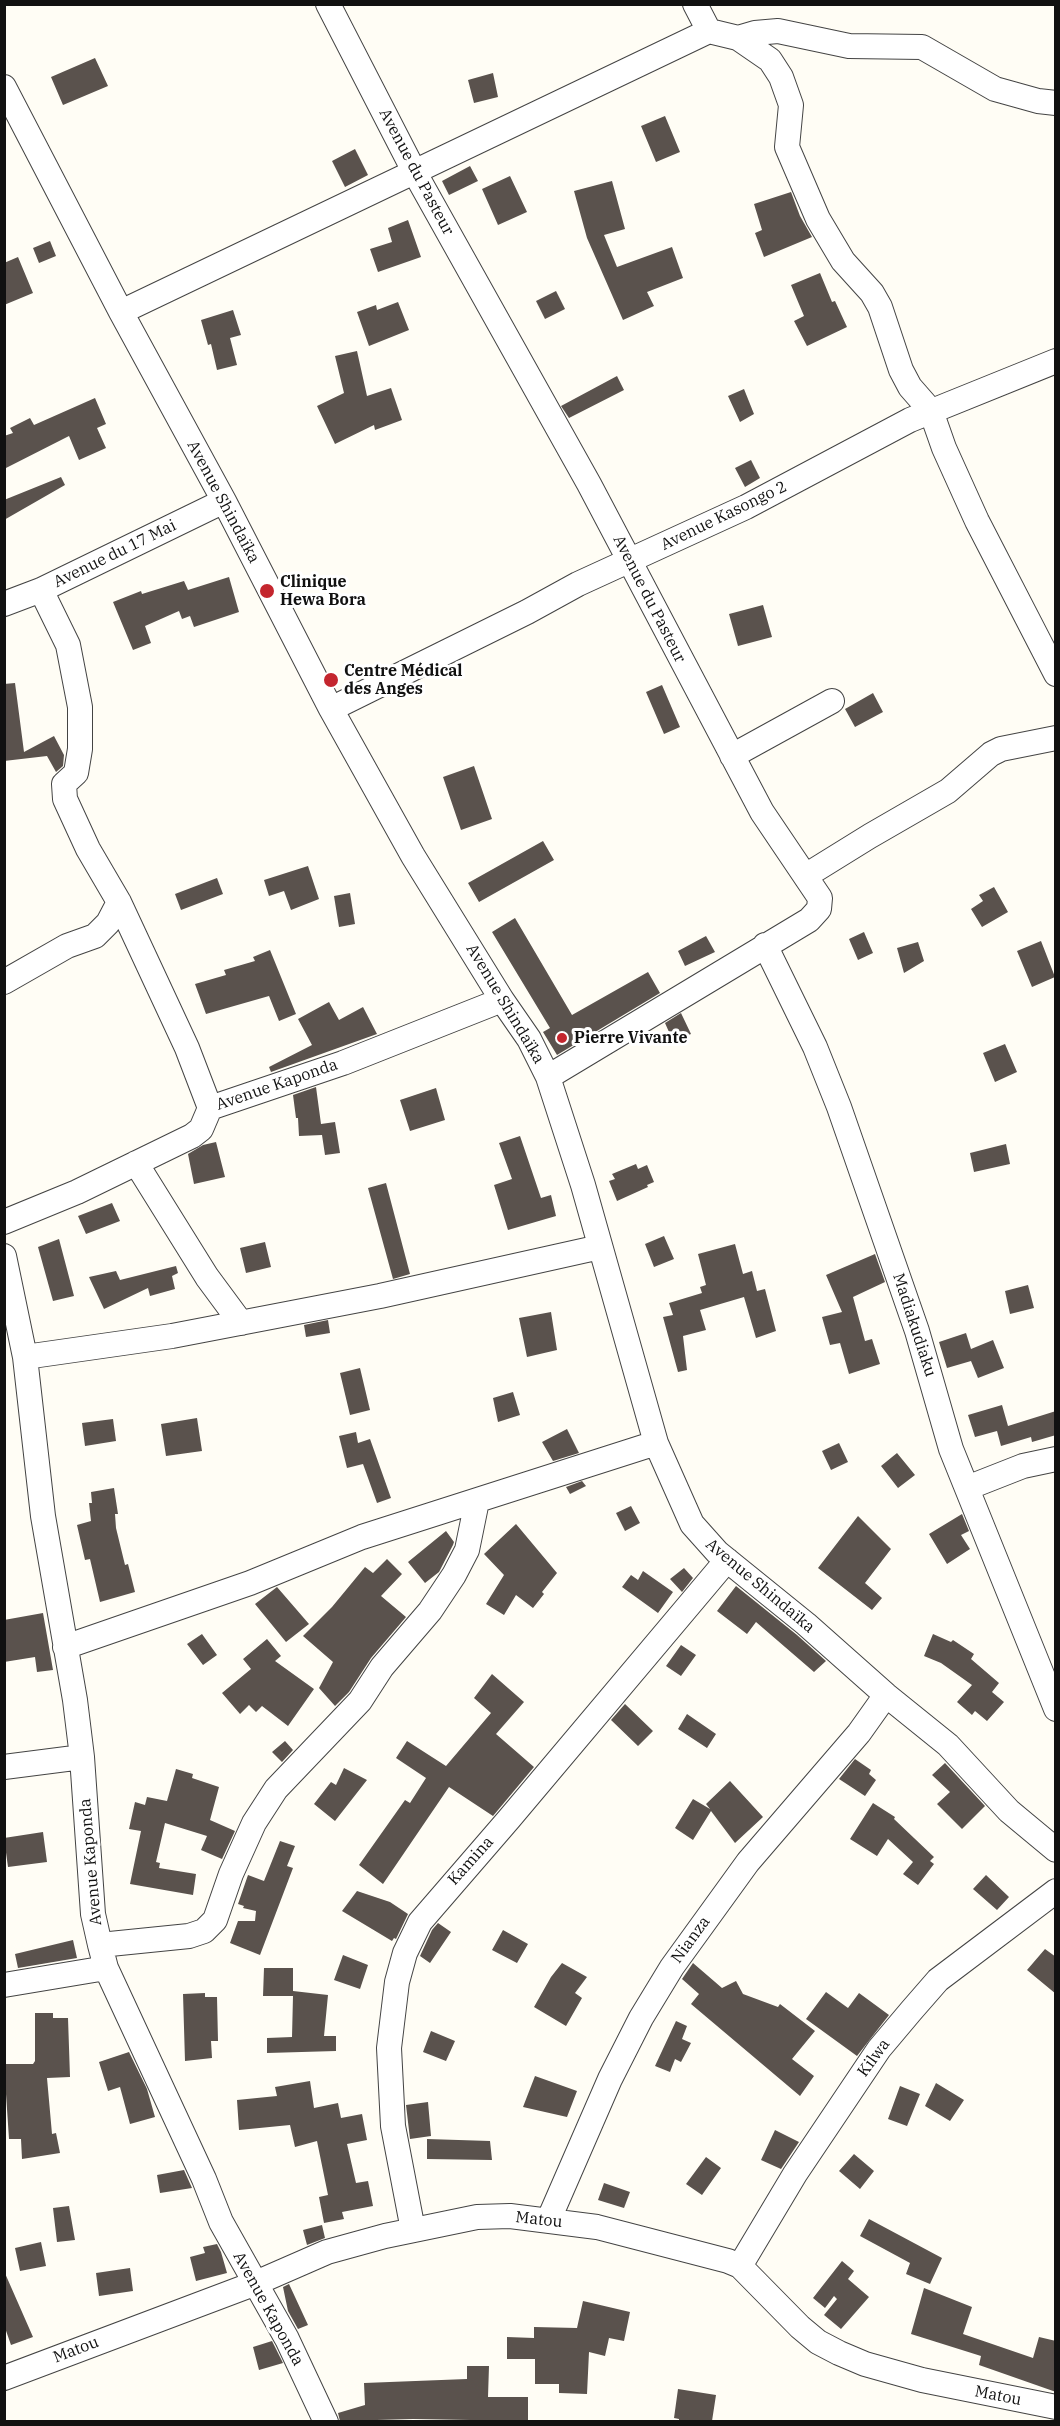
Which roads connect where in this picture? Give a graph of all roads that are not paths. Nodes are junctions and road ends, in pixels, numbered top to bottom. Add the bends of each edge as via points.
1 (328, 4) edge
2 (695, 4) edge
3 (709, 31) junction
4 (738, 38) junction
5 (4, 87) edge
6 (1056, 103) edge
7 (415, 173) junction
8 (121, 312) junction
9 (1056, 361) edge
10 (931, 411) junction
11 (224, 501) junction
12 (630, 560) junction
13 (41, 590) junction
14 (4, 604) edge
15 (1056, 674) edge
16 (832, 701) dead end
17 (331, 709) junction
18 (1056, 738) edge
19 (732, 756) junction
20 (807, 875) junction
21 (119, 902) junction
22 (765, 945) junction
23 (4, 982) edge
24 (502, 1000) junction
25 (548, 1077) junction
26 (210, 1108) junction
27 (136, 1163) junction
28 (4, 1222) edge
29 (600, 1247) junction
30 (4, 1256) edge
31 (242, 1323) junction
32 (25, 1357) junction
33 (656, 1443) junction
34 (1056, 1459) edge
35 (967, 1488) junction
36 (477, 1501) junction
37 (727, 1560) junction
38 (66, 1647) junction
39 (886, 1695) junction
40 (1056, 1709) edge
41 (82, 1757) junction
42 (4, 1767) edge
43 (1056, 1850) edge
44 (1056, 1891) edge
45 (100, 1945) junction
46 (106, 1968) junction
47 (4, 1985) edge
48 (549, 2219) junction
49 (413, 2230) junction
50 (740, 2266) junction
51 (256, 2283) junction
52 (4, 2378) edge
53 (1049, 2411) edge
54 (326, 2421) edge

1 - 7 street, Avenue du Pasteur
2 - 3 street
3 - 4 street
3 - 7 street
4 - 6 street via 778,31 849,46 922,47 995,89
4 - 10 street via 770,60 781,77 791,105 787,147 818,219 843,261 872,293 901,370
5 - 8 street, Avenue Shindaïka
7 - 8 street
7 - 12 street, Avenue du Pasteur
8 - 11 street, Avenue Shindaïka
9 - 10 street, Avenue Kasongo 2
10 - 12 street, Avenue Kasongo 2 via 746,507
10 - 15 street via 977,521
11 - 13 street, Avenue du 17 Mai
11 - 17 street, Avenue Shindaïka
12 - 17 street, Avenue Kasongo 2
12 - 19 street, Avenue du Pasteur
13 - 14 street, Avenue du 17 Mai
13 - 21 street via 68,645 80,707 80,749 76,772 64,784 65,799
16 - 19 street
17 - 24 street, Avenue Shindaïka via 413,856
18 - 20 street via 991,754 948,791
19 - 20 street, Avenue du Pasteur via 762,812
20 - 22 street, Avenue du Pasteur via 820,898 818,912
21 - 23 street via 108,923 94,936 67,946
21 - 26 street via 187,1047
22 - 25 street, Avenue du Pasteur
22 - 35 street, Madiakudiaku via 815,1047 839,1107 885,1233 951,1449
24 - 25 street, Avenue Shindaïka
24 - 26 street, Avenue Kaponda via 343,1063
25 - 29 street, Avenue Shindaïka
26 - 27 street, Avenue Kaponda via 201,1130
27 - 28 street, Avenue Kaponda
27 - 31 street via 207,1277
29 - 31 street
29 - 33 street, Avenue Shindaïka
30 - 32 street, Avenue Kaponda
31 - 32 street
32 - 38 street, Avenue Kaponda via 43,1516
33 - 36 street
33 - 37 street, Avenue Shindaïka via 692,1524
34 - 35 street via 1023,1466
35 - 40 street, Madiakudiaku
36 - 38 street via 362,1537 250,1583
36 - 45 street via 467,1550 454,1575 360,1701 276,1789 254,1823 215,1920 204,1931 189,1936
37 - 39 street, Avenue Shindaïka
37 - 49 street, Kamina via 420,1922 405,1953 397,1982 390,2048 393,2126
38 - 41 street, Avenue Kaponda
39 - 43 street, Avenue Shindaïka via 948,1745 1009,1811
39 - 48 street, Nianza via 859,1733 747,1862 672,1967 610,2079
41 - 42 street
41 - 45 street, Avenue Kaponda via 93,1914
44 - 50 street, Kilwa via 938,1980 911,2011 879,2049 808,2154
45 - 46 street, Avenue Kaponda
46 - 47 street
46 - 51 street, Avenue Kaponda via 221,2222
48 - 49 street, Matou via 477,2217
48 - 50 street, Matou via 664,2243
49 - 51 street, Matou via 327,2252
50 - 53 street, Matou via 800,2327 839,2353 922,2380
51 - 52 street, Matou
51 - 54 street, Avenue Kaponda

